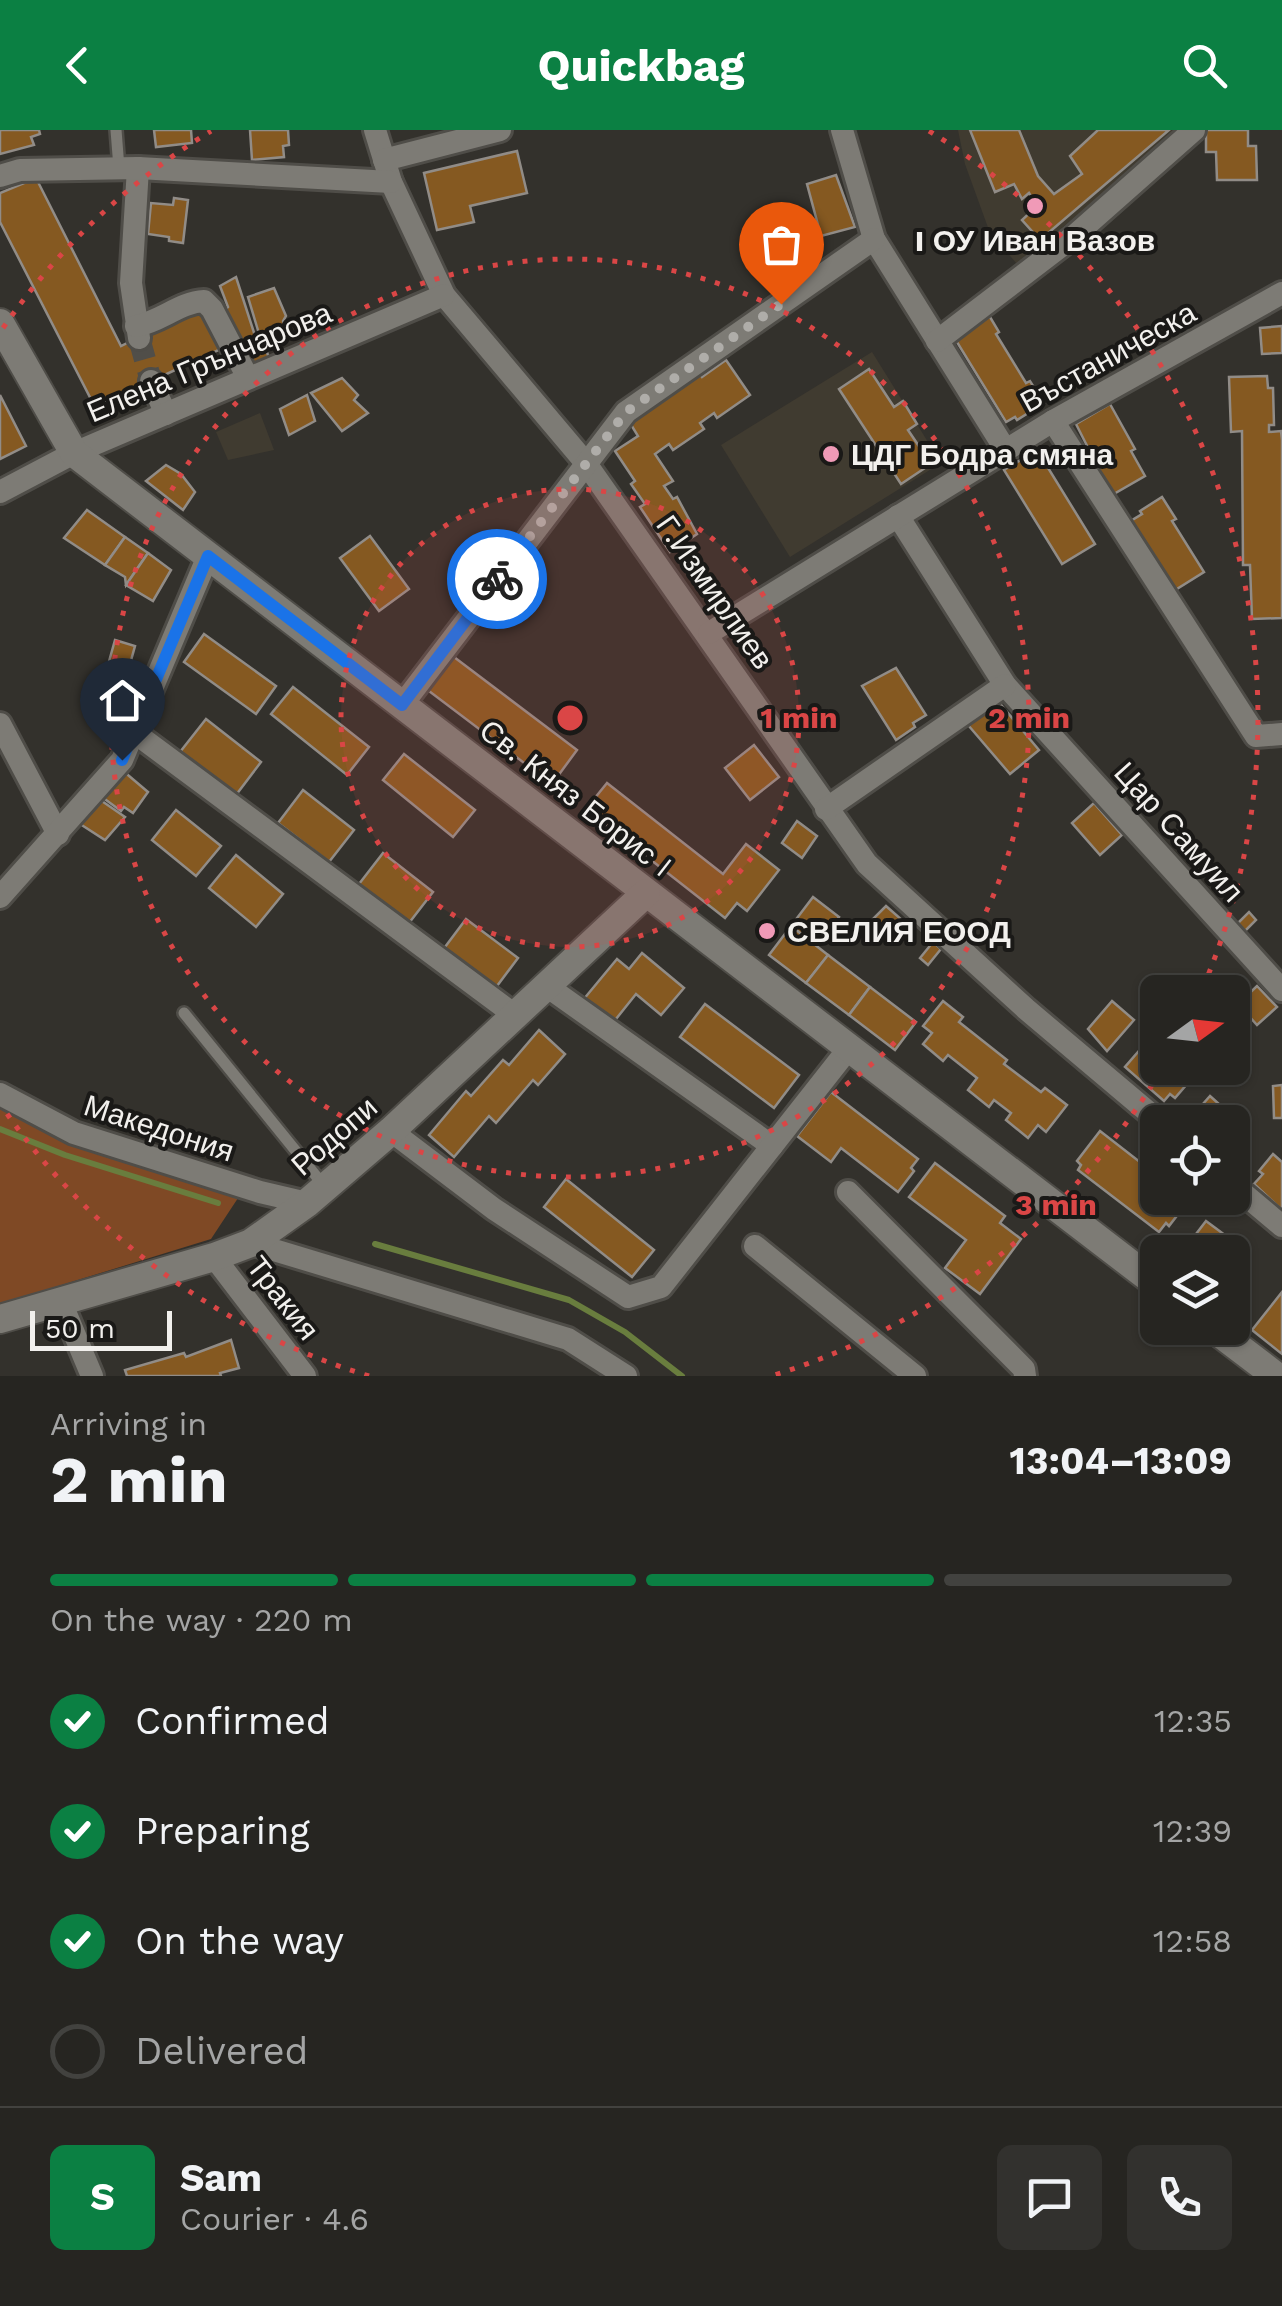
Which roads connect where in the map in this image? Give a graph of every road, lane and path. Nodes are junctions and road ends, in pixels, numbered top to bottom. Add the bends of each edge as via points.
1 (116, 130) edge
2 (375, 130) edge
3 (500, 130) edge
4 (842, 130) edge
5 (1194, 130) edge
6 (128, 168) junction
7 (387, 171) junction
8 (0, 176) edge
9 (874, 239) junction
10 (444, 294) junction
11 (1282, 294) edge
12 (0, 323) edge
13 (937, 341) junction
14 (248, 378) junction
15 (151, 381) tunnel mouth
16 (166, 414) junction
17 (1053, 421) junction
18 (1005, 450) junction
19 (74, 453) junction
20 (585, 462) junction
21 (0, 492) edge
22 (898, 516) junction
23 (208, 556) junction
24 (708, 633) junction
25 (1005, 685) junction
26 (402, 705) junction
27 (0, 724) edge
28 (135, 733) junction
29 (1282, 734) edge
30 (826, 808) junction
31 (58, 834) junction
32 (646, 893) junction
33 (0, 897) edge
34 (548, 986) junction
35 (1282, 990) edge
36 (184, 1013) dead end
37 (516, 1016) junction
38 (850, 1048) junction
39 (0, 1094) edge
40 (1140, 1105) edge
41 (391, 1131) junction
42 (772, 1146) junction
43 (848, 1192) dead end
44 (316, 1195) junction
45 (1250, 1199) edge
46 (1282, 1226) edge
47 (250, 1243) junction
48 (755, 1246) dead end
49 (214, 1257) junction
50 (1140, 1271) edge
51 (60, 1302) junction
52 (0, 1320) edge
53 (1235, 1345) edge
54 (92, 1376) edge
55 (305, 1376) edge
56 (626, 1376) edge
57 (915, 1376) edge
58 (1024, 1376) edge
59 (1276, 1376) edge

1 - 6 lane
2 - 7 street, Г.Измирлиев
3 - 7 street
4 - 9 street
5 - 13 street via 1072,237
6 - 7 street
6 - 8 street
6 - 14 street via 138,332 204,301
7 - 10 street, Г.Измирлиев
9 - 13 street
9 - 20 street via 626,412
10 - 14 street, Елена Грънчарова
10 - 20 street, Г.Измирлиев
11 - 17 street, Въстаническа
12 - 19 street, Св. Княз Борис I
13 - 18 street
14 - 16 street, Елена Грънчарова
15 - 16 street
16 - 19 street, Елена Грънчарова
17 - 18 street, Въстаническа
17 - 29 street via 1256,736
18 - 22 street, Въстаническа
19 - 21 street, Елена Грънчарова
19 - 23 street, Св. Княз Борис I
20 - 24 street, Г.Измирлиев
20 - 26 street
22 - 24 street, Въстаническа
22 - 25 street, Цар Самуил
23 - 26 street, Св. Княз Борис I
23 - 28 street
24 - 30 street, Г.Измирлиев
25 - 30 street
25 - 35 street, Цар Самуил
26 - 32 street, Св. Княз Борис I
27 - 31 street
28 - 31 street via 122,760
28 - 37 street
30 - 40 street, Г.Измирлиев via 867,864
31 - 33 street
32 - 34 street, Родопи
32 - 38 street, Св. Княз Борис I
34 - 37 street, Родопи
34 - 42 street
36 - 44 lane
37 - 41 street, Родопи
38 - 42 street
38 - 50 street, Св. Княз Борис I
39 - 44 street, Македония via 74,1133 260,1192
41 - 42 street via 628,1297 661,1286
41 - 44 street, Родопи
43 - 58 street
44 - 47 street, Родопи
45 - 46 street
47 - 49 street, Родопи
47 - 56 street via 568,1340
48 - 57 street
49 - 51 street, Родопи
49 - 55 street, Тракия
51 - 52 street, Родопи
51 - 54 street
53 - 59 street

